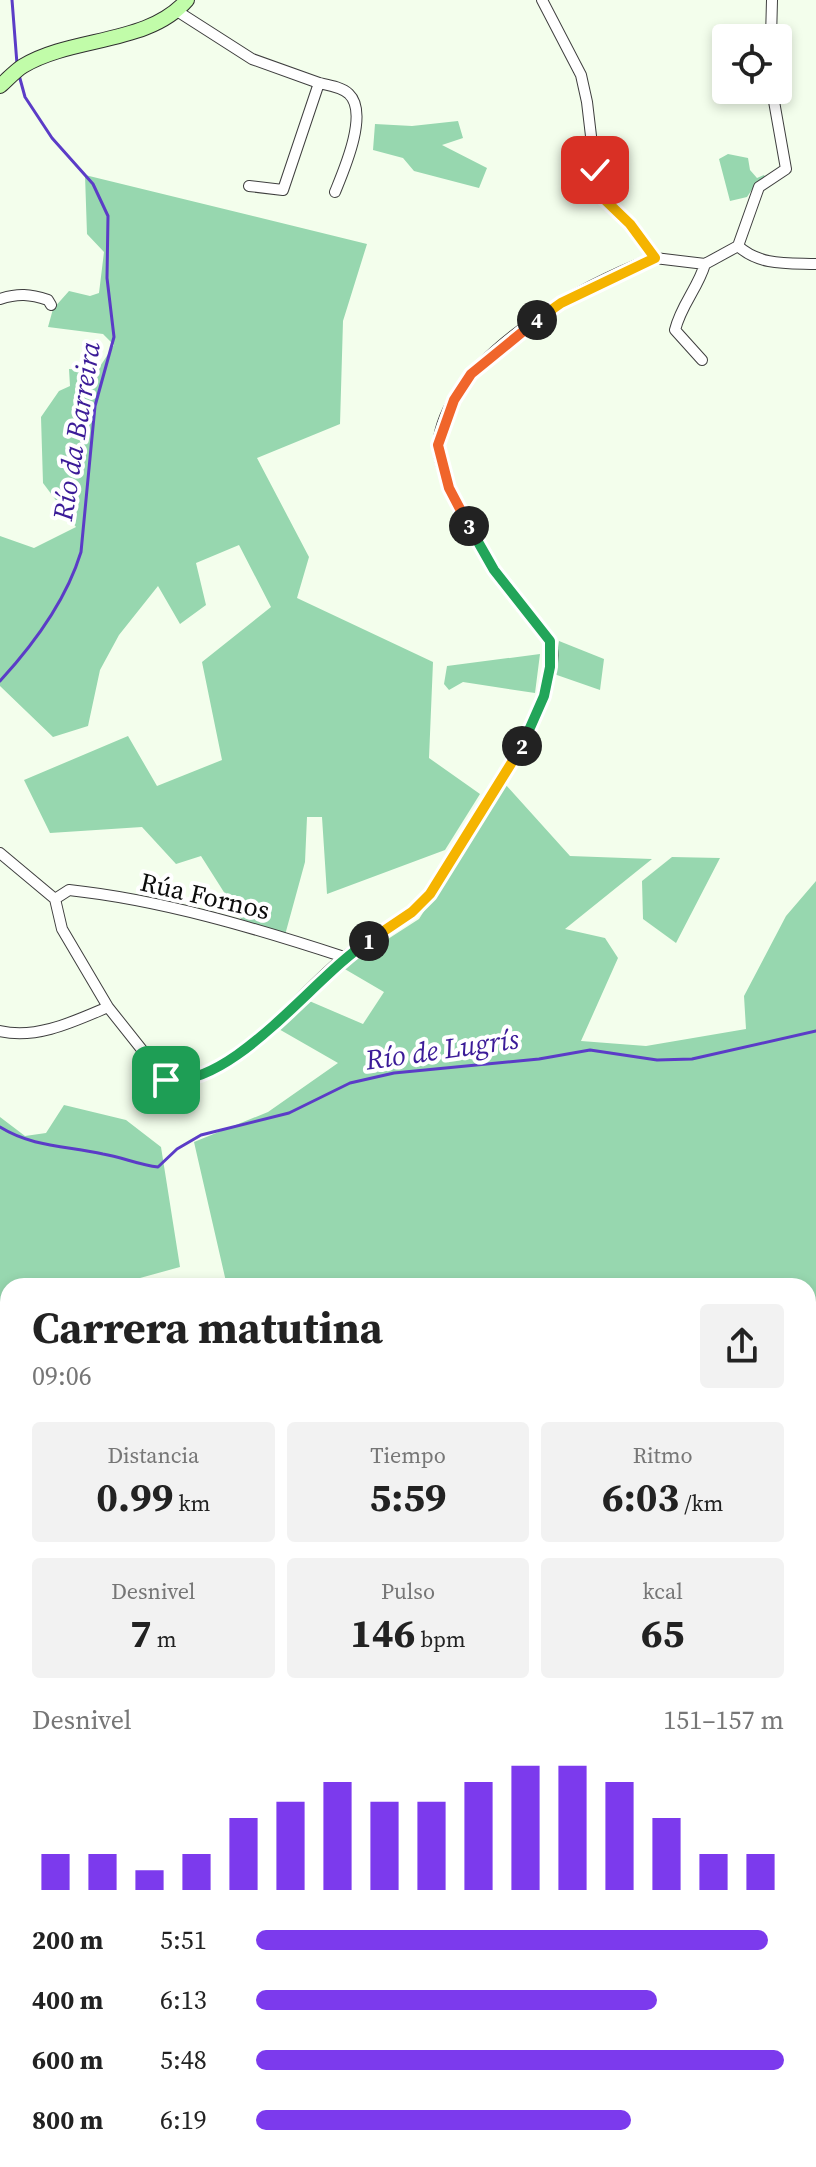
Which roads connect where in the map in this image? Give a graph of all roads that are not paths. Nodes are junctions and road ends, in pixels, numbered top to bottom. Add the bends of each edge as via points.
1 (542, 0) edge
2 (772, 0) edge
3 (182, 6) edge
4 (771, 24) edge
5 (319, 83) junction
6 (0, 86) edge
7 (774, 104) edge
8 (249, 186) dead end
9 (335, 192) dead end
10 (738, 246) junction
11 (655, 258) junction
12 (705, 264) junction
13 (816, 264) edge
14 (0, 299) edge
15 (51, 305) dead end
16 (702, 360) dead end
17 (0, 853) edge
18 (55, 899) junction
19 (344, 957) junction
20 (108, 1007) junction
21 (0, 1031) edge

1 - 11 street via 581,75 604,199
2 - 4 street
3 - 5 street via 252,59
3 - 6 main road via 160,22 22,66
5 - 8 street via 283,190
5 - 9 street via 346,90 357,112 349,159
7 - 10 street via 786,169 759,187
10 - 12 street
10 - 13 street via 767,262
11 - 12 street
11 - 19 street via 561,303 471,374 454,400 438,445 449,488 494,570 550,641 550,667 523,744 430,894
12 - 16 street via 675,330
14 - 15 street via 33,295
17 - 18 street
18 - 19 street, Rúa Fornos via 69,890 133,901 247,927
18 - 20 street via 62,929
19 - 20 street via 267,1034 211,1070 178,1081 166,1080
20 - 21 street via 32,1033

